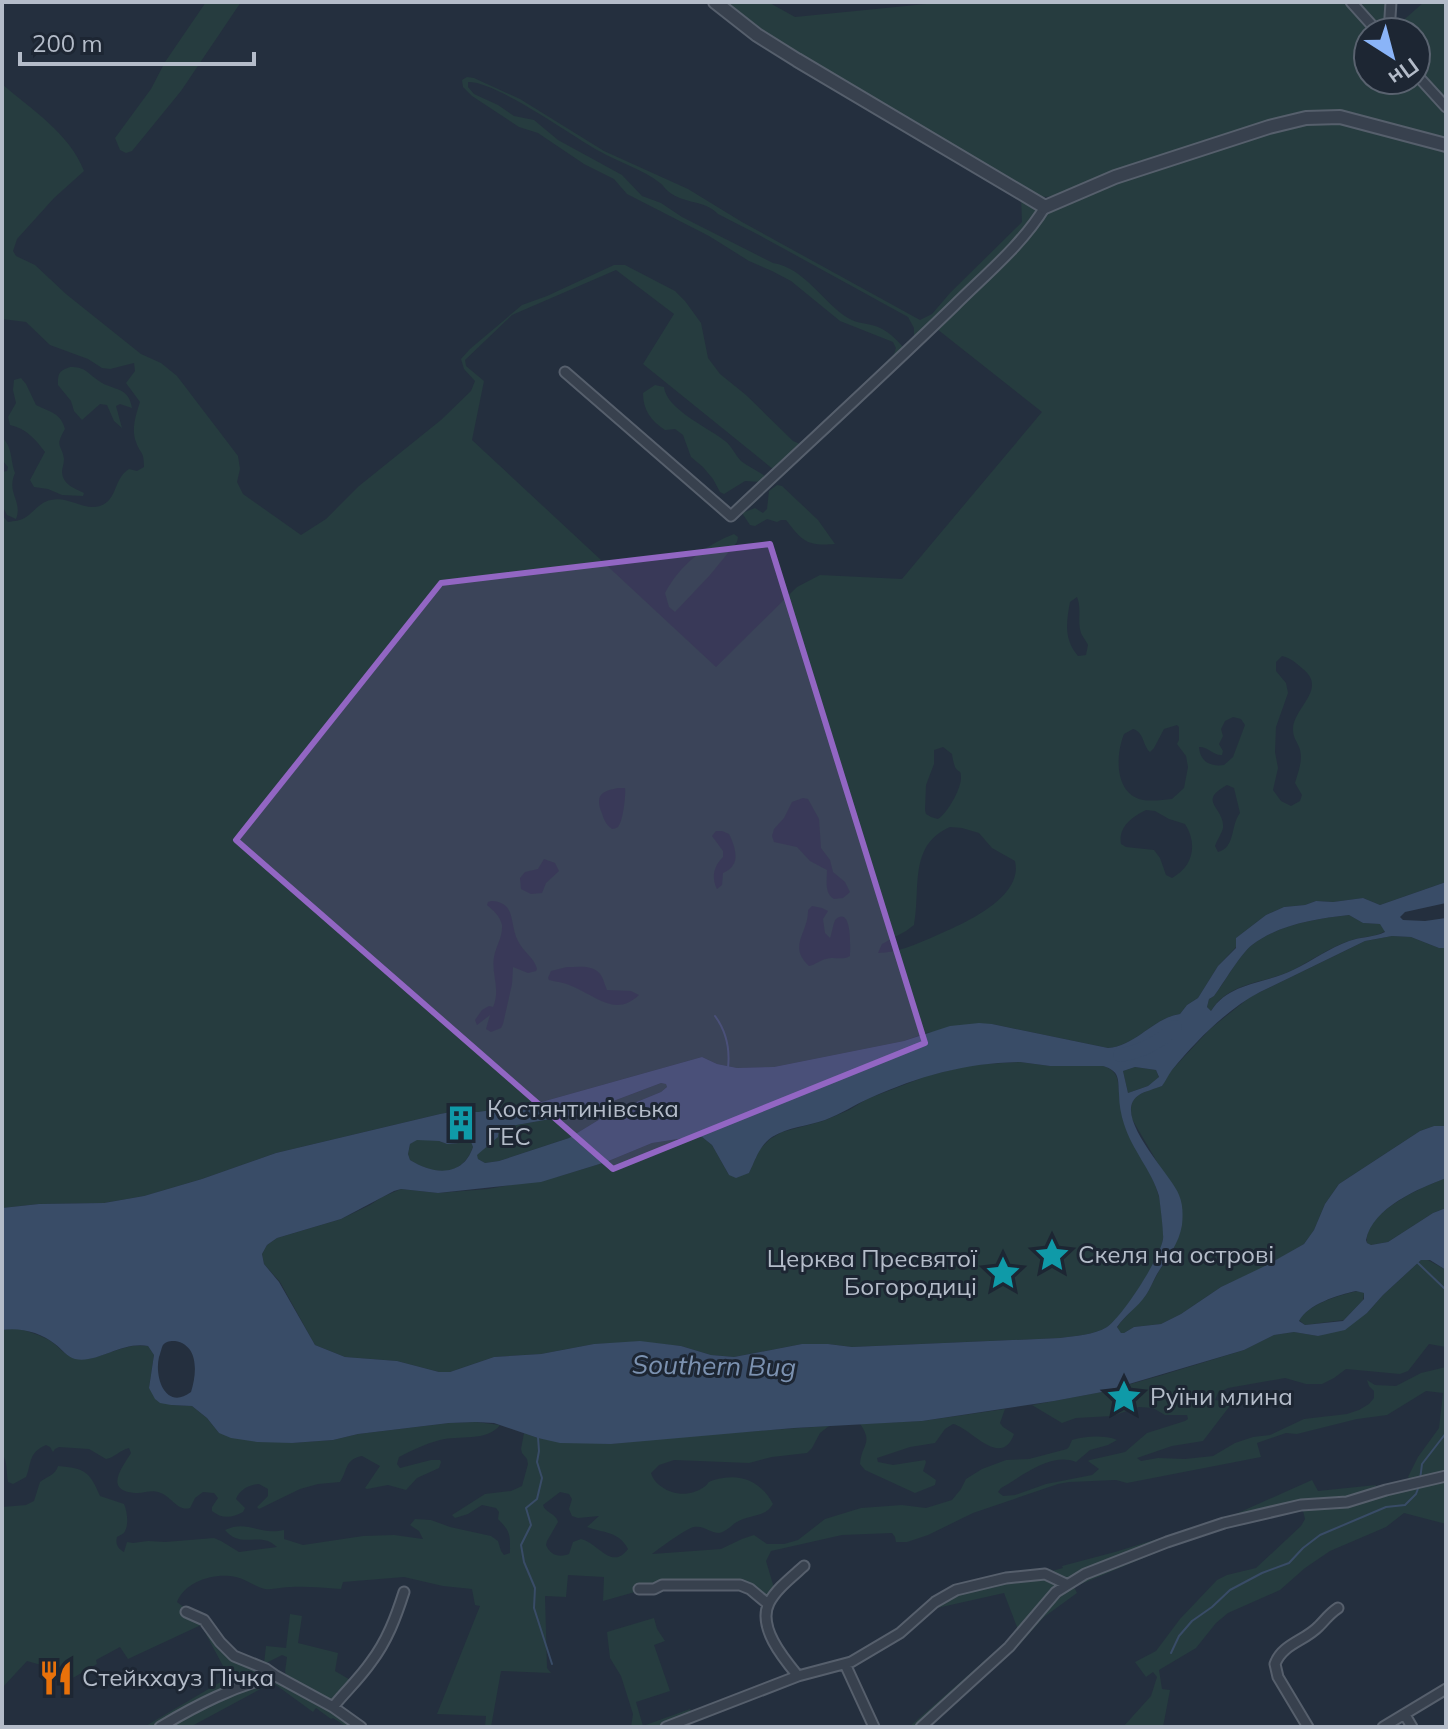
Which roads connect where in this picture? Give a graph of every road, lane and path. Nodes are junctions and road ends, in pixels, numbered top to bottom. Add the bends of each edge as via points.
1 (715, 2) edge
2 (1432, 92) edge
3 (1446, 107) edge
4 (1446, 145) edge
5 (1045, 207) junction
6 (565, 372) dead end
7 (1446, 1476) edge
8 (804, 1566) dead end
9 (1066, 1584) junction
10 (639, 1589) dead end
11 (404, 1592) dead end
12 (768, 1604) junction
13 (1338, 1608) dead end
14 (186, 1612) dead end
15 (845, 1664) junction
16 (276, 1676) junction
17 (798, 1676) junction
18 (1446, 1689) edge
19 (333, 1707) junction
20 (1405, 1715) junction
21 (160, 1727) edge
22 (361, 1727) edge
23 (666, 1727) edge
24 (874, 1727) edge
25 (921, 1727) edge
26 (1308, 1727) edge
27 (1383, 1727) edge
28 (1412, 1727) edge

1 - 5 street via 797,60
2 - 3 street
4 - 5 street via 1340,117 1306,118 1115,177
5 - 6 street via 1019,241 926,333 731,516
7 - 9 street via 1207,1529
8 - 12 street
9 - 15 street via 1041,1575 956,1590 900,1633
9 - 25 street via 1009,1647
10 - 12 street via 740,1585
11 - 19 street via 371,1663
12 - 17 street via 768,1631
13 - 26 street via 1282,1652 1275,1664
14 - 16 street via 204,1620 234,1656
15 - 17 street
15 - 24 street
16 - 19 street
16 - 21 street via 230,1690
17 - 23 street
18 - 20 street
19 - 22 street
20 - 27 street
20 - 28 street

